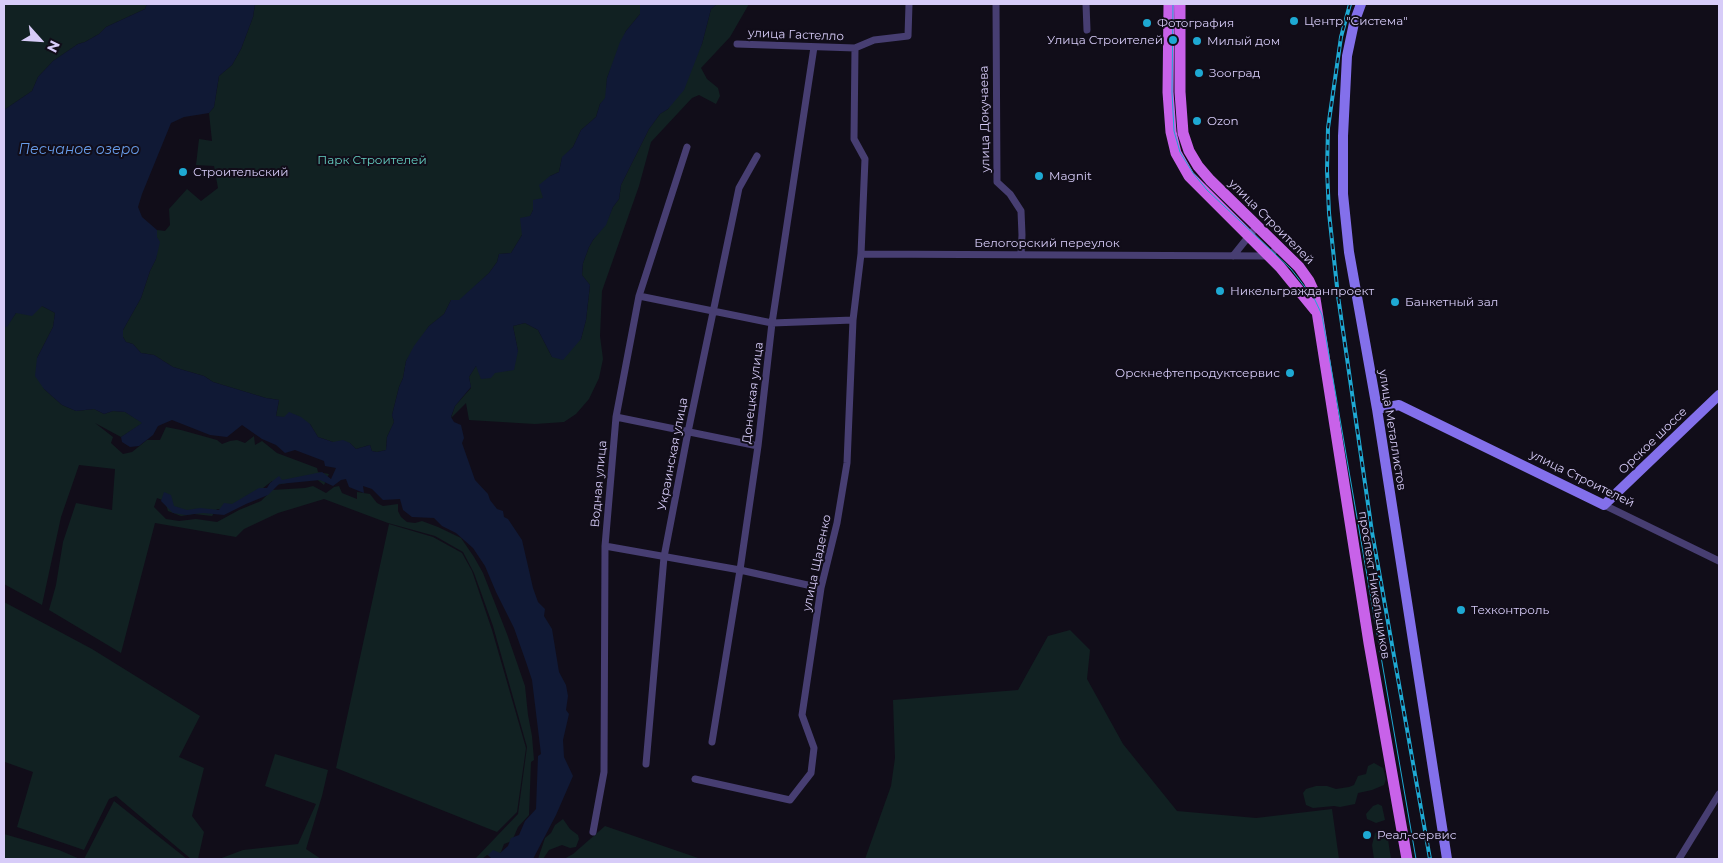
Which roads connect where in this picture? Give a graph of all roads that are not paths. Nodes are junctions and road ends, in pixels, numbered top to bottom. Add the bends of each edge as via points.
1 (909, 4) edge
2 (996, 4) edge
3 (1086, 4) edge
4 (1169, 4) edge
5 (1180, 4) edge
6 (1360, 4) edge
7 (1087, 30) dead end
8 (1174, 32) junction
9 (737, 44) dead end
10 (814, 47) junction
11 (855, 48) junction
12 (1174, 92) junction
13 (687, 148) dead end
14 (757, 156) dead end
15 (1244, 214) junction
16 (1257, 226) junction
17 (1240, 227) junction
18 (1278, 247) junction
19 (861, 254) junction
20 (1021, 254) junction
21 (1233, 256) junction
22 (1269, 256) junction
23 (1289, 256) junction
24 (1280, 266) junction
25 (639, 296) junction
26 (713, 312) junction
27 (1318, 313) junction
28 (853, 320) junction
29 (772, 323) junction
30 (1719, 395) edge
31 (1377, 409) junction
32 (616, 417) junction
33 (688, 432) junction
34 (758, 446) junction
35 (1604, 505) junction
36 (605, 546) junction
37 (664, 557) junction
38 (1719, 561) edge
39 (740, 570) junction
40 (821, 588) junction
41 (712, 742) dead end
42 (646, 764) dead end
43 (695, 779) dead end
44 (1719, 794) edge
45 (593, 832) dead end
46 (1407, 859) edge
47 (1447, 859) edge
48 (1679, 859) edge

1 - 11 street via 908,36 874,40
2 - 20 street, улица Докучаева via 997,182 1010,194 1023,215
3 - 7 street
4 - 8 main road, улица Строителей
5 - 8 main road, улица Строителей
6 - 31 main road, улица Металлистов via 1347,56 1343,194 1349,252
8 - 12 main road, улица Строителей
9 - 10 street, улица Гастелло
10 - 11 street, улица Гастелло
10 - 29 street, Донецкая улица
11 - 19 street, улица Щаденко via 854,139 864,159
12 - 15 main road, улица Строителей via 1189,151 1198,166
12 - 17 main road, улица Строителей via 1170,132 1176,153 1189,176
13 - 25 street, Водная улица
14 - 26 street, Украинская улица via 739,188
15 - 16 main road, улица Строителей
15 - 17 street
15 - 17 street
16 - 17 street
16 - 18 main road, улица Строителей
17 - 21 street
17 - 22 main road, улица Строителей
18 - 22 street
18 - 23 main road, улица Строителей
19 - 20 street, Белогорский переулок
19 - 28 street, улица Щаденко
20 - 21 street, Белогорский переулок
21 - 22 street, Белогорский переулок
22 - 24 main road, улица Строителей
23 - 24 street
23 - 27 main road, улица Строителей via 1309,281
24 - 27 main road, улица Строителей
25 - 26 street
25 - 32 street, Водная улица
26 - 29 street
26 - 33 street, Украинская улица
27 - 46 main road, проспект Никельщиков via 1369,643
28 - 29 street
28 - 40 street, улица Щаденко via 847,463 838,523
29 - 34 street, Донецкая улица
30 - 35 main road, Орское шоссе
31 - 35 main road, улица Строителей via 1398,405
31 - 47 main road, улица Металлистов
32 - 33 street
32 - 36 street, Водная улица
33 - 34 street
33 - 37 street, Украинская улица
34 - 39 street, Донецкая улица
35 - 38 street, улица Строителей
36 - 37 street
36 - 45 street, Водная улица via 604,772
37 - 39 street
37 - 42 street, Украинская улица
39 - 40 street
39 - 41 street, Донецкая улица
40 - 43 street, улица Щаденко via 802,715 814,748 811,773 790,800
44 - 48 street

